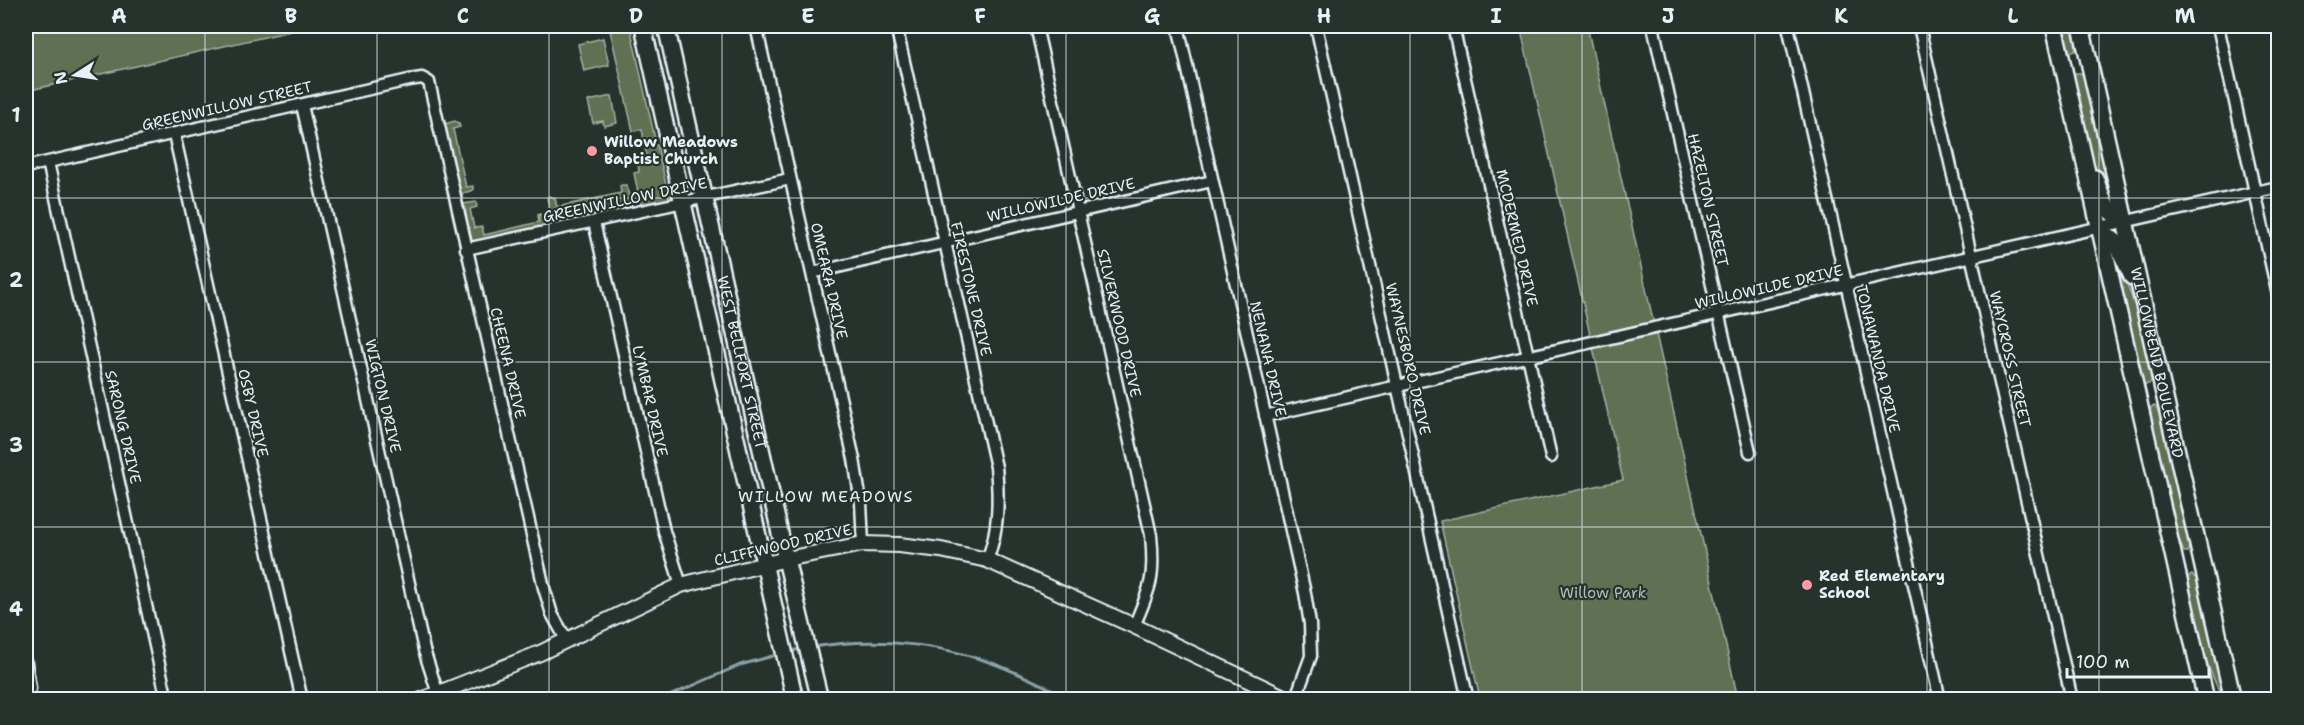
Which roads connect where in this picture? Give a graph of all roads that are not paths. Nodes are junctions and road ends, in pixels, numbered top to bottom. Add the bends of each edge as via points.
1 (643, 26) edge
2 (666, 26) edge
3 (756, 26) edge
4 (896, 26) edge
5 (1036, 26) edge
6 (1178, 26) edge
7 (1316, 26) edge
8 (1454, 26) edge
9 (1653, 26) edge
10 (1788, 26) edge
11 (1919, 26) edge
12 (2054, 26) edge
13 (2081, 26) edge
14 (2218, 26) edge
15 (2088, 59) junction
16 (2063, 65) junction
17 (431, 87) joint
18 (302, 105) junction
19 (174, 134) junction
20 (2078, 134) junction
21 (48, 162) junction
22 (26, 167) edge
23 (790, 179) junction
24 (1212, 181) junction
25 (2278, 187) edge
26 (2255, 192) junction
27 (704, 198) junction
28 (683, 202) junction
29 (1078, 212) junction
30 (2126, 221) junction
31 (594, 222) junction
32 (2098, 228) junction
33 (944, 242) junction
34 (466, 249) junction
35 (1972, 256) junction
36 (812, 273) junction
37 (1846, 285) junction
38 (2278, 295) edge
39 (2145, 304) junction
40 (1718, 314) junction
41 (1528, 357) junction
42 (745, 380) junction
43 (724, 386) junction
44 (1398, 386) junction
45 (2165, 393) junction
46 (2139, 400) junction
47 (1265, 416) junction
48 (1750, 452) dead end
49 (1551, 457) dead end
50 (863, 544) junction
51 (786, 559) junction
52 (987, 560) junction
53 (2202, 560) junction
54 (763, 564) junction
55 (2176, 566) junction
56 (681, 585) junction
57 (1134, 626) junction
58 (567, 641) junction
59 (2196, 656) junction
60 (26, 663) edge
61 (438, 694) junction
62 (28, 699) edge
63 (167, 699) edge
64 (302, 699) edge
65 (421, 699) edge
66 (795, 699) edge
67 (820, 699) edge
68 (1290, 699) edge
69 (1295, 699) edge
70 (1467, 699) edge
71 (1940, 699) edge
72 (2072, 699) edge
73 (2206, 699) edge
74 (2216, 699) edge
75 (2234, 699) edge

1 - 28 main road, WEST BELLFORT STREET
2 - 27 main road, WEST BELLFORT STREET
3 - 23 street, OMEARA DRIVE
4 - 33 street, FIRESTONE DRIVE
5 - 29 street, SILVERWOOD DRIVE
6 - 24 street, NENANA DRIVE
7 - 44 street, WAYNESBORO DRIVE
8 - 41 street, MCDERMED DRIVE
9 - 40 street, HAZELTON STREET
10 - 37 street, TONAWANDA DRIVE
11 - 35 street, WAYCROSS STREET
12 - 16 main road, WILLOWBEND BOULEVARD
13 - 15 main road, WILLOWBEND BOULEVARD
14 - 26 street
15 - 16 main road
15 - 30 main road, WILLOWBEND BOULEVARD
16 - 20 main road, WILLOWBEND BOULEVARD
17 - 18 street, GREENWILLOW STREET via 425,79 417,78
17 - 34 street, CHEENA DRIVE
18 - 19 street, GREENWILLOW STREET
18 - 61 street, WIGTON DRIVE via 424,650
19 - 21 street, GREENWILLOW STREET
19 - 64 street, OSBY DRIVE
20 - 30 main road via 2108,211
20 - 32 main road, WILLOWBEND BOULEVARD
21 - 22 street, GREENWILLOW STREET
21 - 63 street, SARONG DRIVE
23 - 27 street, GREENWILLOW DRIVE
23 - 36 street, OMEARA DRIVE
24 - 29 street, WILLOWILDE DRIVE
24 - 47 street, NENANA DRIVE
25 - 26 street, WILLOWILDE DRIVE
26 - 30 street, WILLOWILDE DRIVE
26 - 38 street
27 - 28 street, GREENWILLOW DRIVE
27 - 42 main road, WEST BELLFORT STREET
28 - 31 street, GREENWILLOW DRIVE
28 - 43 main road, WEST BELLFORT STREET
29 - 33 street, WILLOWILDE DRIVE
29 - 57 street, SILVERWOOD DRIVE via 1151,535 1154,563 1150,589
30 - 32 street, WILLOWILDE DRIVE
30 - 39 main road, WILLOWBEND BOULEVARD
31 - 34 street, GREENWILLOW DRIVE
31 - 56 street, LYMBAR DRIVE via 664,531
32 - 35 street, WILLOWILDE DRIVE
32 - 39 main road via 2116,242
32 - 46 main road, WILLOWBEND BOULEVARD
33 - 36 street, WILLOWILDE DRIVE
33 - 52 street, FIRESTONE DRIVE via 996,467 999,501
34 - 58 street, CHEENA DRIVE via 544,588 552,614
35 - 37 street, WILLOWILDE DRIVE
35 - 72 street, WAYCROSS STREET
36 - 50 street, OMEARA DRIVE via 854,459
37 - 40 street, WILLOWILDE DRIVE
37 - 71 street, TONAWANDA DRIVE
39 - 45 main road, WILLOWBEND BOULEVARD
40 - 41 street, WILLOWILDE DRIVE
40 - 48 street, HAZELTON STREET
41 - 44 street, WILLOWILDE DRIVE
41 - 49 street, MCDERMED DRIVE
42 - 43 main road
42 - 51 main road, WEST BELLFORT STREET
43 - 54 main road, WEST BELLFORT STREET
44 - 47 street, WILLOWILDE DRIVE
44 - 70 street, WAYNESBORO DRIVE
45 - 46 main road
45 - 53 main road, WILLOWBEND BOULEVARD
46 - 55 main road, WILLOWBEND BOULEVARD
47 - 69 street, NENANA DRIVE via 1311,624 1311,656
50 - 51 street, CLIFFWOOD DRIVE
50 - 52 street, CLIFFWOOD DRIVE via 941,550
51 - 54 street, CLIFFWOOD DRIVE
51 - 67 main road, WEST BELLFORT STREET
52 - 57 street, CLIFFWOOD DRIVE
53 - 55 main road
53 - 75 main road, WILLOWBEND BOULEVARD
54 - 56 street, CLIFFWOOD DRIVE
54 - 66 main road, WEST BELLFORT STREET
55 - 59 main road, WILLOWBEND BOULEVARD
56 - 58 street, CLIFFWOOD DRIVE
57 - 68 street, CLIFFWOOD DRIVE
58 - 61 street, CLIFFWOOD DRIVE
59 - 73 main road, WILLOWBEND BOULEVARD
59 - 74 main road
60 - 62 street
61 - 65 street, CLIFFWOOD DRIVE

